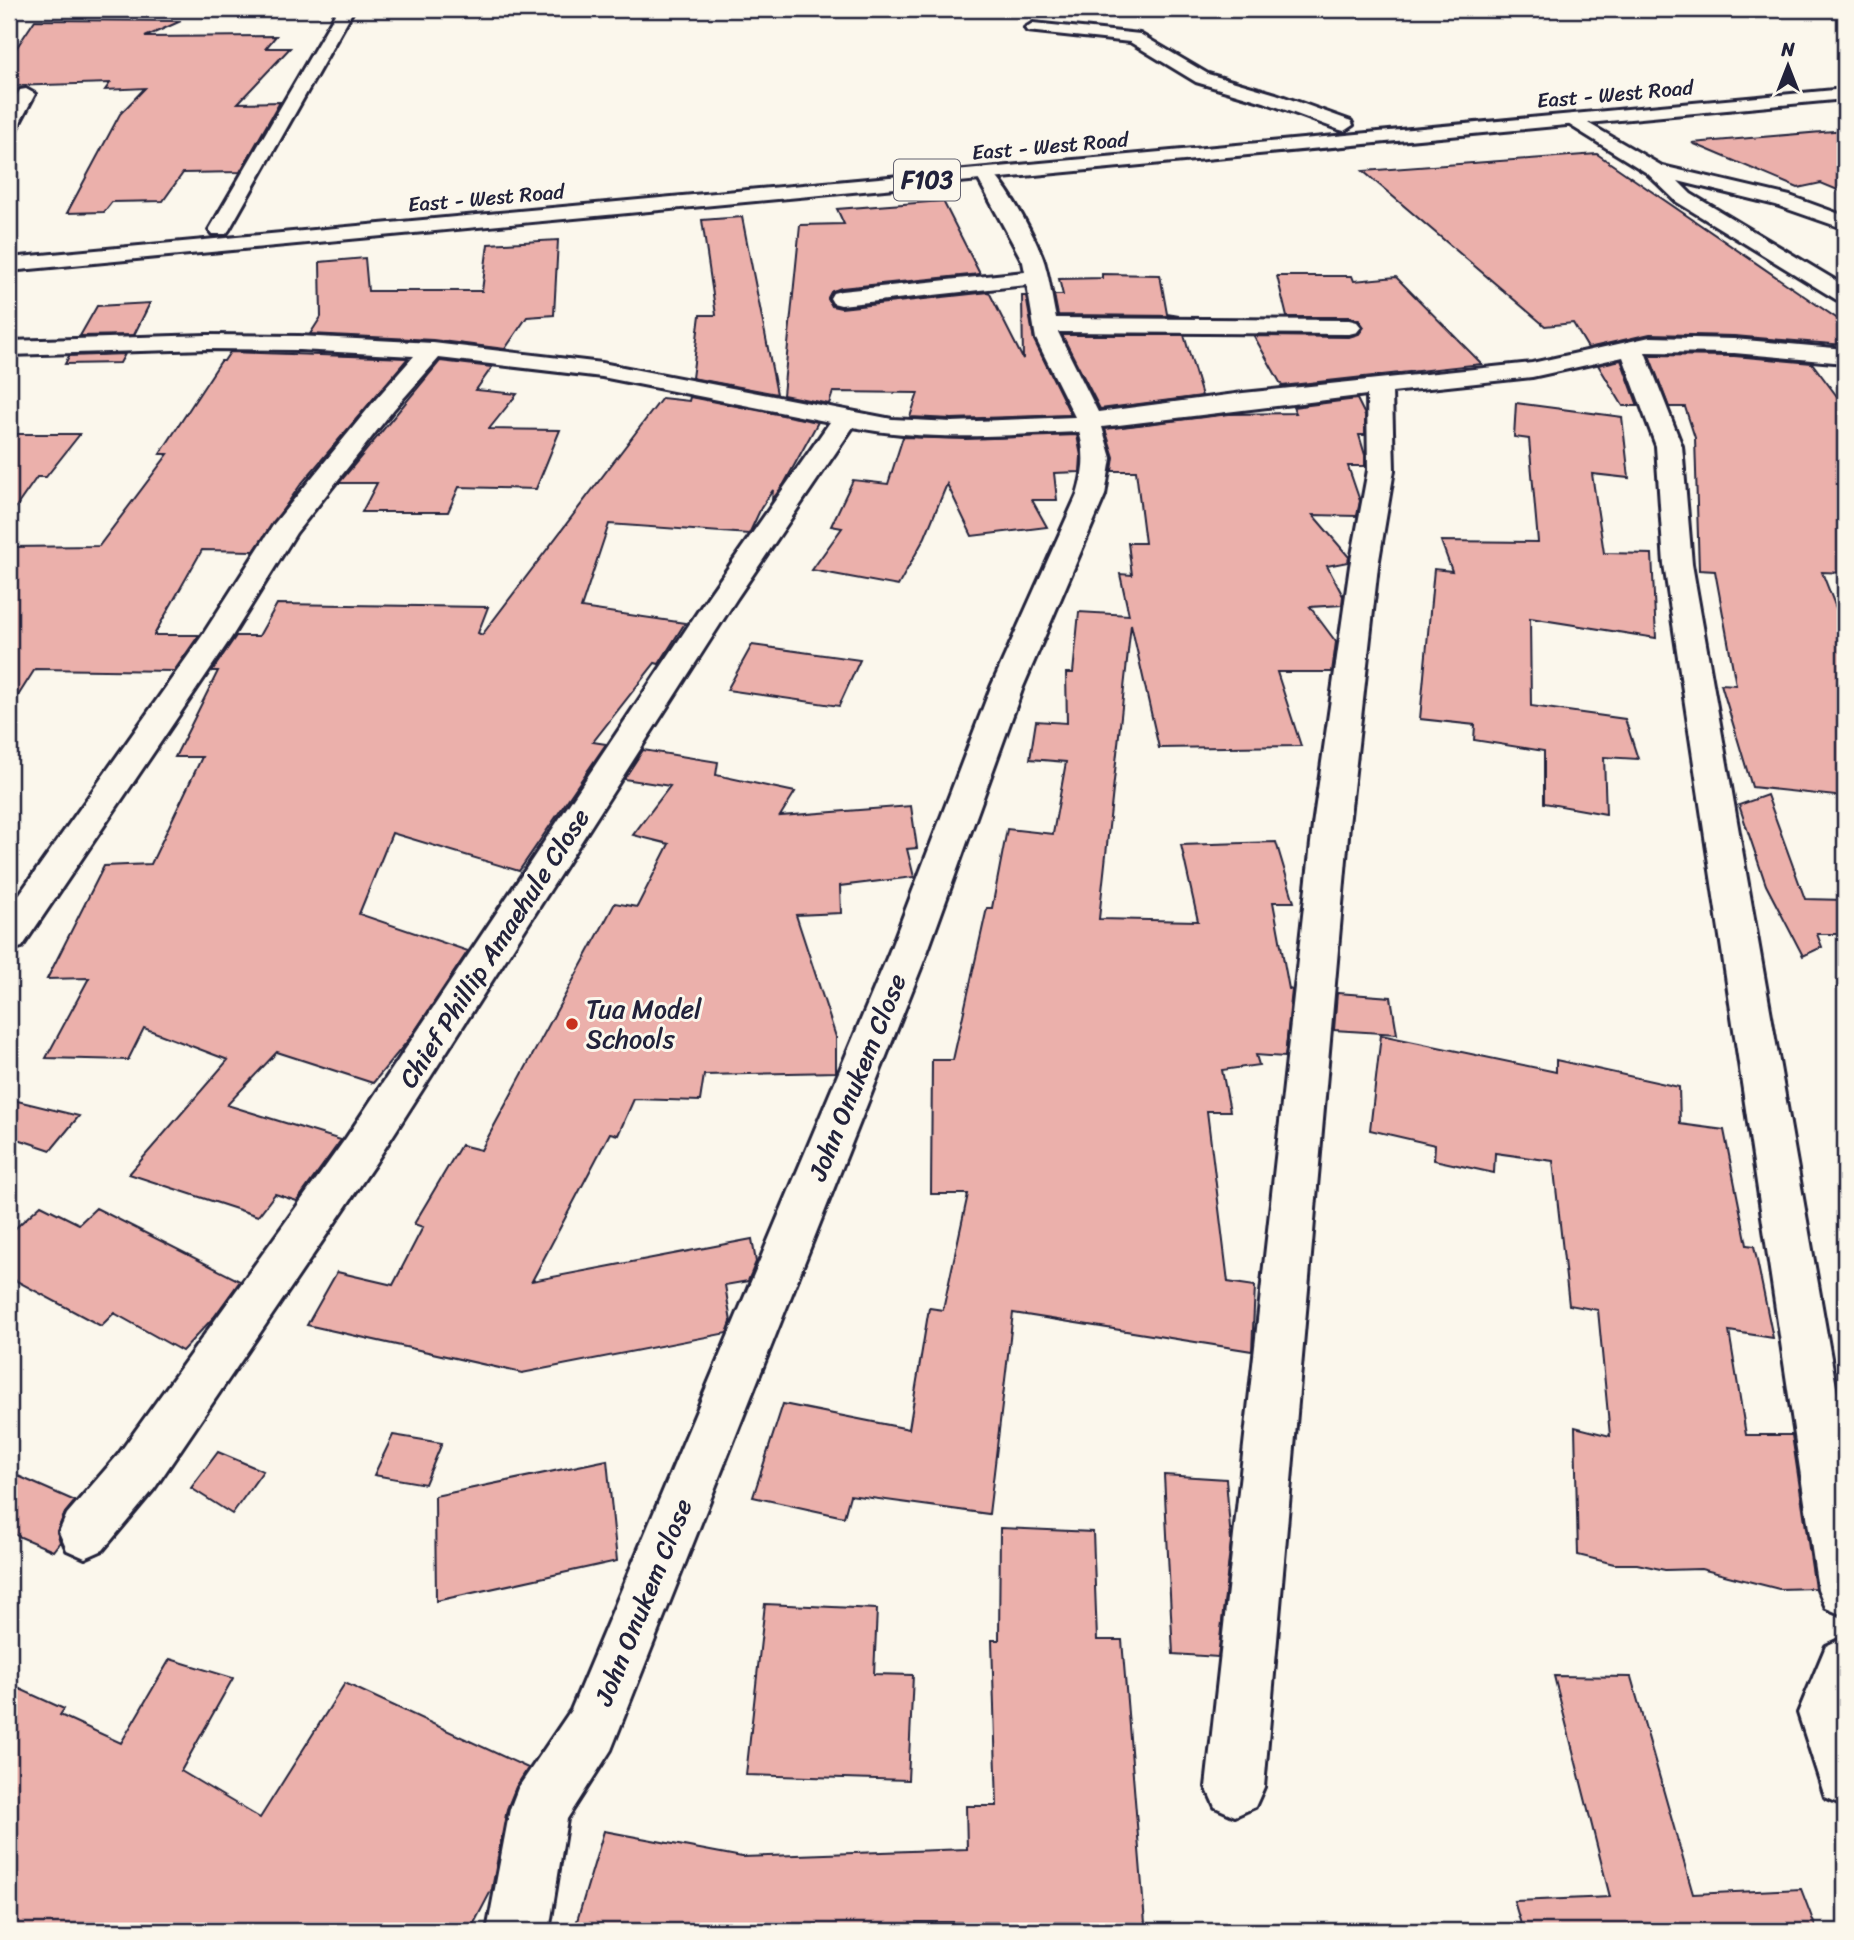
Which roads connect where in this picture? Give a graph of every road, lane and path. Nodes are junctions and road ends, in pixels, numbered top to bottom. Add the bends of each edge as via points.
1 (346, 9) edge
2 (1033, 28) dead end
3 (1845, 79) edge
4 (26, 94) dead end
5 (1845, 94) edge
6 (1574, 120) junction
7 (1344, 125) junction
8 (9, 126) edge
9 (1654, 169) junction
10 (986, 175) junction
11 (1845, 223) edge
12 (219, 230) junction
13 (9, 247) edge
14 (9, 265) edge
15 (1038, 277) junction
16 (1845, 295) edge
17 (841, 298) dead end
18 (1045, 325) junction
19 (1349, 327) dead end
20 (1632, 348) junction
21 (9, 349) edge
22 (433, 349) junction
23 (1845, 356) edge
24 (1379, 385) junction
25 (845, 420) junction
26 (1087, 421) junction
27 (9, 937) edge
28 (85, 1532) dead end
29 (1845, 1589) edge
30 (1845, 1665) edge
31 (1845, 1777) edge
32 (1236, 1787) dead end
33 (517, 1931) edge

1 - 12 street
2 - 7 street via 1134,37 1202,78
3 - 7 street, East - West Road / F103
4 - 8 street
5 - 6 street, East - West Road / F103
6 - 9 street
6 - 10 street, East - West Road / F103
7 - 12 street, East - West Road / F103
9 - 11 street via 1783,200
9 - 16 street via 1684,198
10 - 14 street, East - West Road / F103
10 - 15 street, John Onukem Close
12 - 13 street, East - West Road / F103
15 - 17 street
15 - 18 street, John Onukem Close
18 - 19 street
18 - 26 street, John Onukem Close
20 - 23 street via 1685,343
20 - 24 street via 1532,369
20 - 29 street via 1669,446 1678,564
21 - 22 street via 220,342
22 - 25 street via 602,370
22 - 27 street via 284,530 216,638
24 - 26 street
24 - 32 street via 1381,470 1331,825
25 - 26 street via 952,430
25 - 28 street, Chief Phillip Amaehule Close via 722,598 361,1150 136,1472
26 - 33 street, John Onukem Close via 1098,445 1099,465 1091,495 1007,687 908,953 591,1730 539,1809
30 - 31 street via 1826,1713

